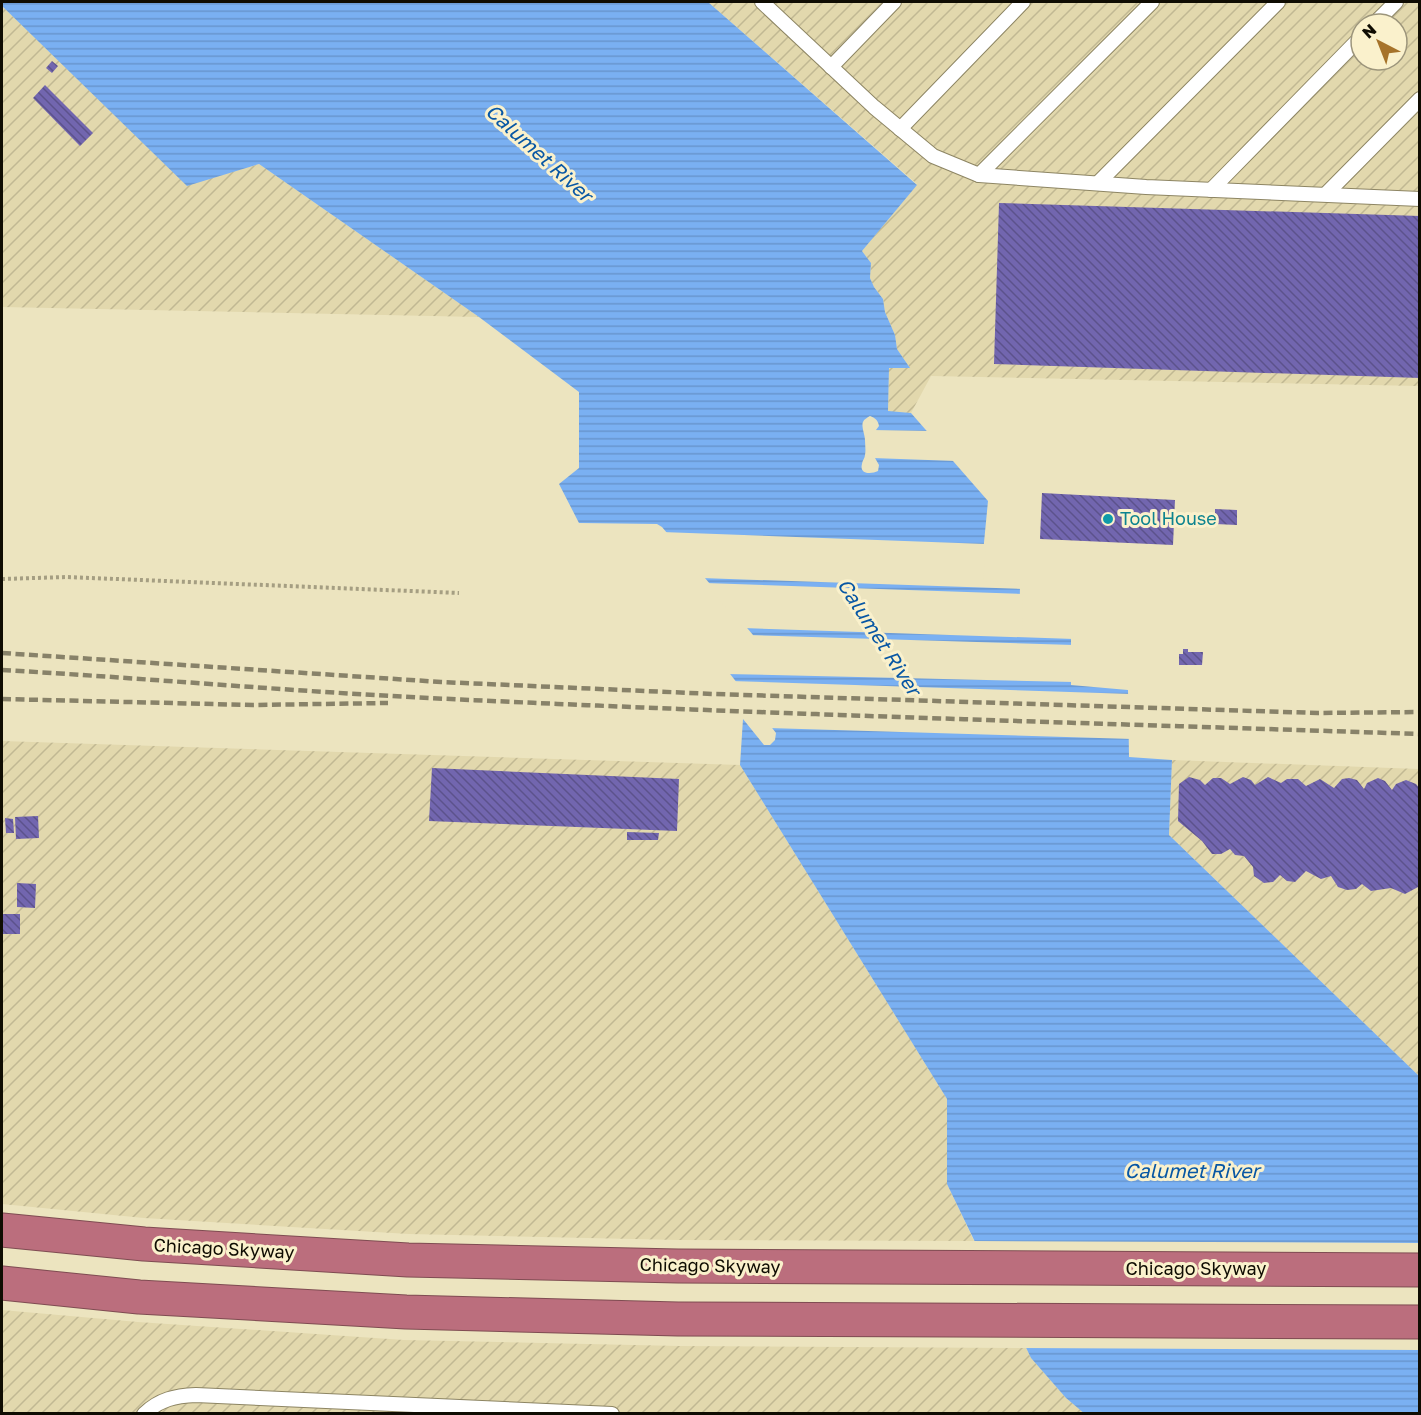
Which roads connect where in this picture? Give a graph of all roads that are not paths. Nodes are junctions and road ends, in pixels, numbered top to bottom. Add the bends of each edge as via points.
1 (762, 2) edge
2 (894, 2) edge
3 (1023, 2) edge
4 (1152, 2) edge
5 (1278, 2) edge
6 (1349, 49) edge
7 (831, 67) junction
8 (1419, 99) edge
9 (900, 129) junction
10 (979, 175) junction
11 (1098, 183) junction
12 (1211, 190) junction
13 (1326, 195) junction
14 (1419, 199) edge
15 (2, 1230) edge
16 (1419, 1270) edge
17 (2, 1283) edge
18 (1419, 1322) edge
19 (144, 1413) edge
20 (612, 1413) edge

1 - 7 lane
2 - 7 lane
3 - 9 lane
4 - 10 lane
5 - 11 lane
6 - 12 lane
7 - 9 lane
8 - 13 lane
9 - 10 lane via 933,156
10 - 11 lane
11 - 12 lane
12 - 13 lane
13 - 14 lane
15 - 16 highway, Chicago Skyway via 144,1244 408,1260 690,1267
17 - 18 highway via 139,1297 429,1312 678,1319
19 - 20 lane via 172,1397 196,1395

